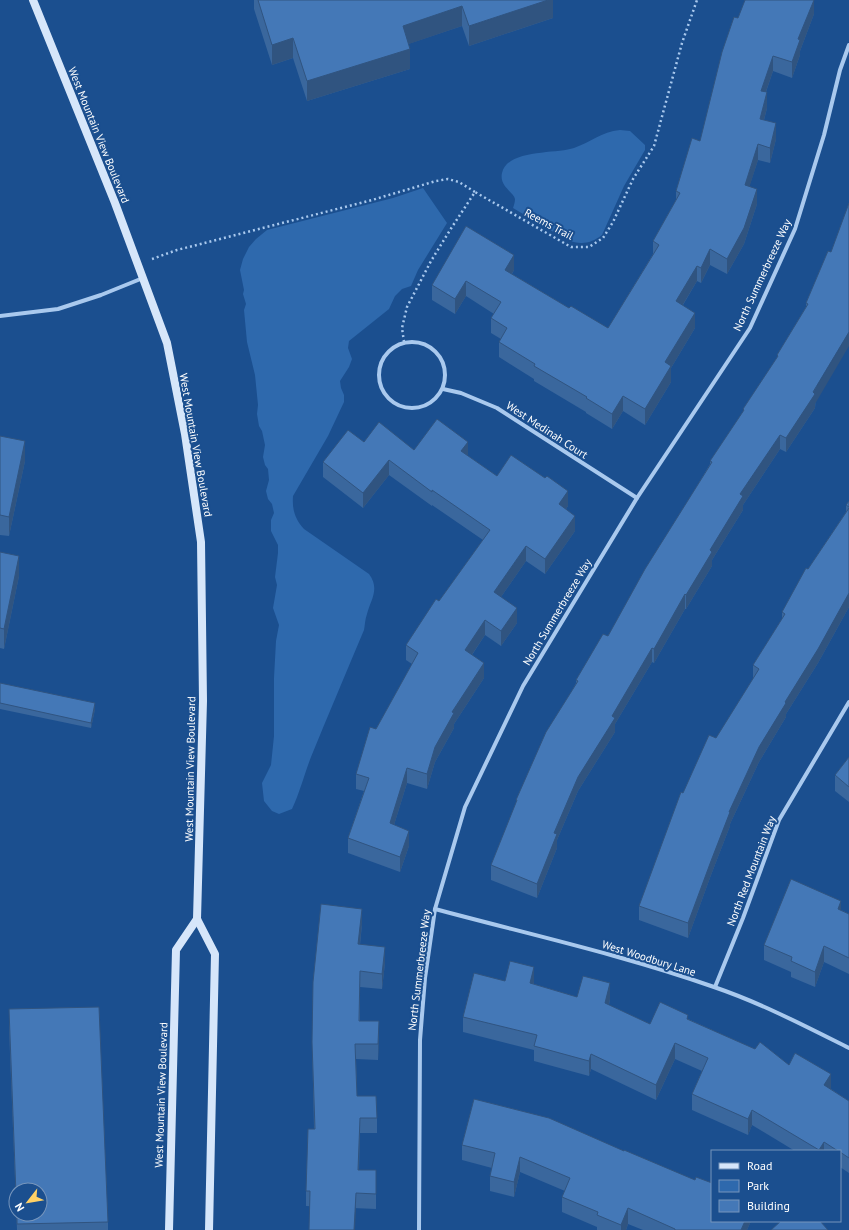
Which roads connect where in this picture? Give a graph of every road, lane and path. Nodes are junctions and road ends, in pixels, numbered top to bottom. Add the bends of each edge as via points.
1 (33, 0) edge
2 (698, 0) edge
3 (849, 45) edge
4 (475, 192) junction
5 (138, 264) junction
6 (143, 278) junction
7 (0, 316) edge
8 (404, 342) junction
9 (443, 389) junction
10 (637, 498) junction
11 (849, 702) edge
12 (434, 909) junction
13 (197, 919) junction
14 (715, 987) junction
15 (849, 1048) edge
16 (169, 1230) edge
17 (209, 1230) edge
18 (419, 1230) edge

1 - 5 street, West Mountain View Boulevard
2 - 4 path, Reems Trail via 682,43 654,146 633,179 603,238 589,246 571,247
3 - 10 street, North Summerbreeze Way via 795,229 750,328
4 - 5 path, Reems Trail via 460,182 448,179 436,181 177,250
4 - 8 path via 431,261 407,307 402,328
5 - 6 street, West Mountain View Boulevard
6 - 7 street via 101,295 58,308
6 - 13 street, West Mountain View Boulevard via 167,343 185,434 201,542 203,701
8 - 9 street via 415,341 425,344 441,358 445,368
8 - 9 street via 394,346 380,364 378,375 386,396 405,408 417,408 428,405
9 - 10 street, West Medinah Court via 461,393 497,408
10 - 12 street, North Summerbreeze Way via 523,686 465,807
11 - 14 street, North Red Mountain Way via 779,820
12 - 14 street, West Woodbury Lane via 618,957
12 - 18 street, North Summerbreeze Way via 420,1040
13 - 16 street, West Mountain View Boulevard via 176,950
13 - 17 street, West Mountain View Boulevard via 215,954
14 - 15 street, West Woodbury Lane

